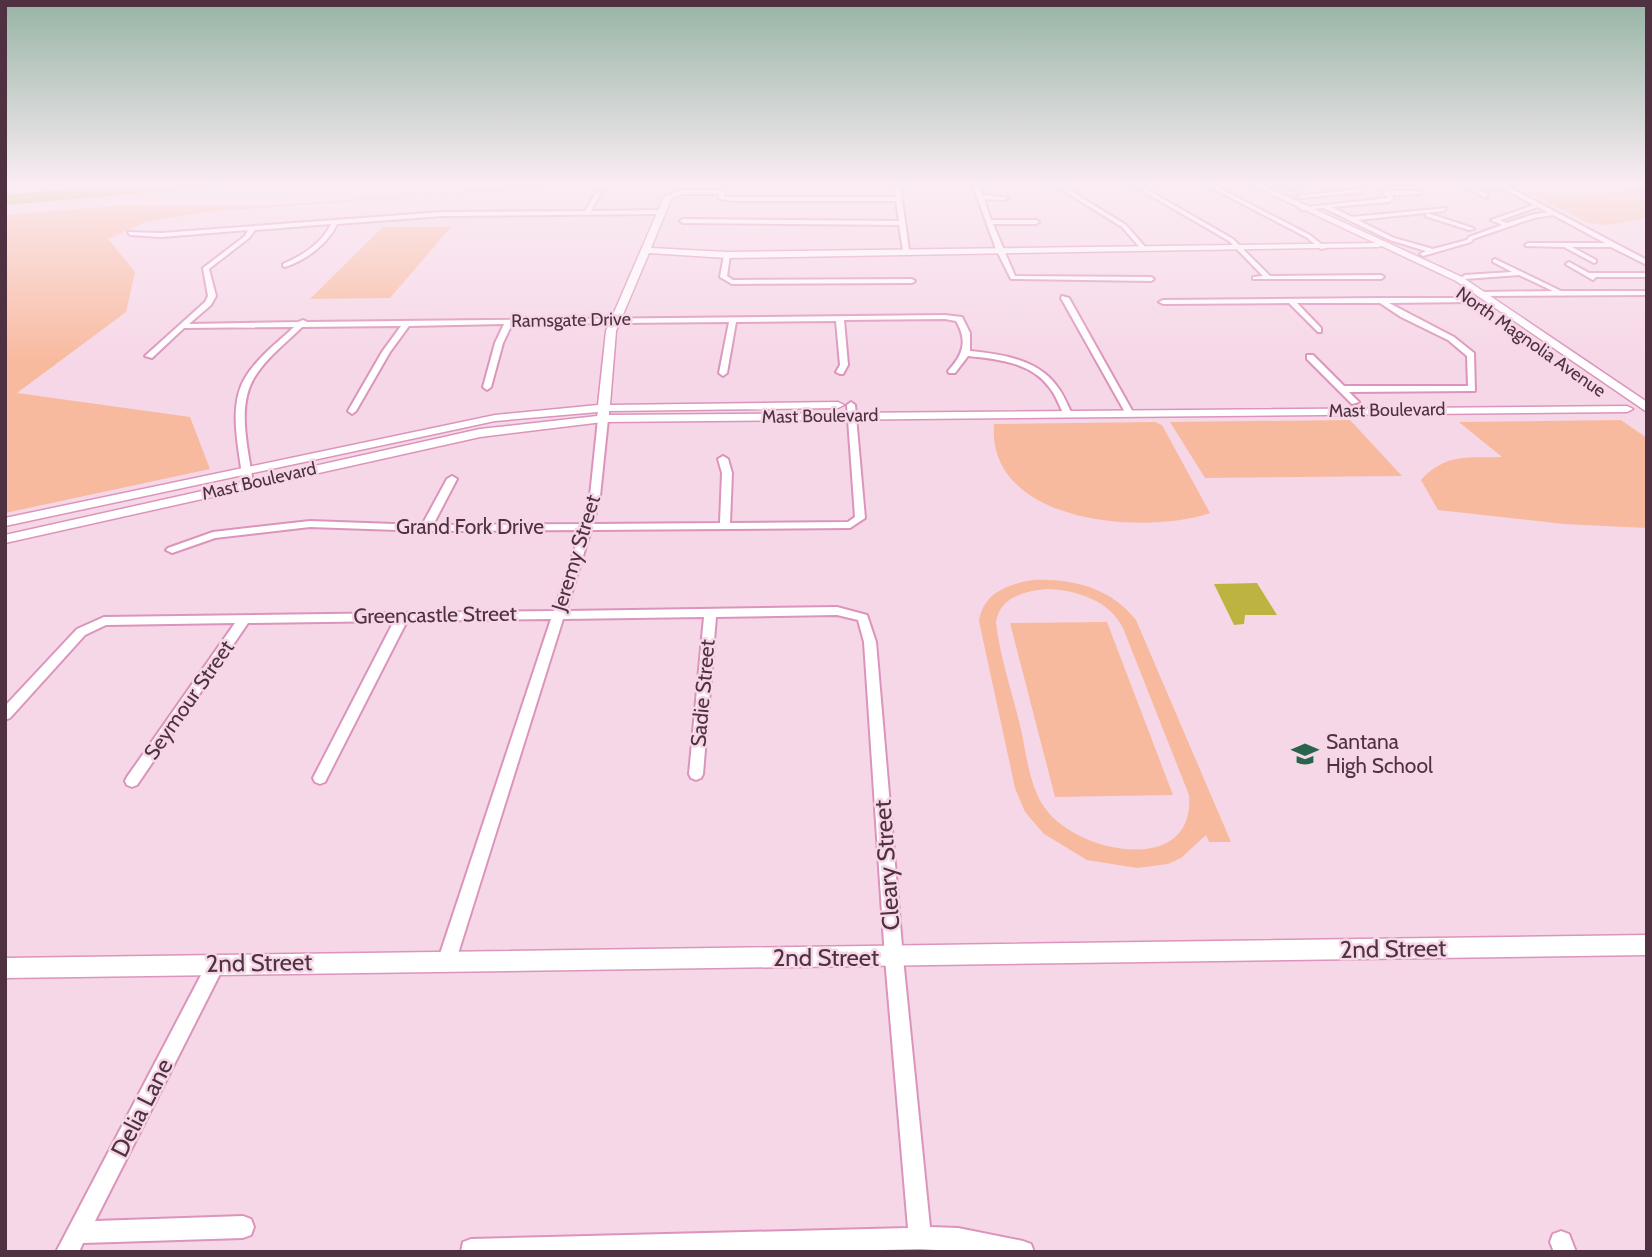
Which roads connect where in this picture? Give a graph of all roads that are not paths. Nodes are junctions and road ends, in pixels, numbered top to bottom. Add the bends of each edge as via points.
1 (237, 245) edge
2 (316, 245) edge
3 (648, 245) edge
4 (905, 245) edge
5 (997, 245) edge
6 (1141, 245) edge
7 (1236, 245) edge
8 (1320, 245) edge
9 (1379, 245) junction
10 (1411, 245) edge
11 (1462, 245) edge
12 (1528, 245) dead end
13 (1564, 245) junction
14 (1614, 245) joint
15 (1323, 247) junction
16 (1144, 248) junction
17 (1240, 248) junction
18 (999, 249) junction
19 (646, 250) junction
20 (906, 250) junction
21 (1433, 251) junction
22 (1423, 254) dead end
23 (727, 255) junction
24 (1495, 261) dead end
25 (1594, 261) dead end
26 (1647, 263) edge
27 (1569, 264) dead end
28 (285, 265) dead end
29 (1520, 273) junction
30 (1588, 275) junction
31 (1647, 275) edge
32 (1267, 276) junction
33 (1381, 277) dead end
34 (1465, 277) dead end
35 (1255, 278) dead end
36 (1151, 279) dead end
37 (912, 281) dead end
38 (1610, 287) dead end
39 (1562, 293) junction
40 (1647, 293) edge
41 (1476, 297) junction
42 (1065, 298) dead end
43 (1381, 300) junction
44 (1291, 301) junction
45 (1163, 302) dead end
46 (839, 318) junction
47 (733, 319) junction
48 (614, 320) junction
49 (510, 321) junction
50 (303, 322) junction
51 (408, 322) junction
52 (183, 326) junction
53 (1318, 330) dead end
54 (967, 353) junction
55 (149, 356) dead end
56 (1310, 357) dead end
57 (952, 371) dead end
58 (839, 372) dead end
59 (723, 373) dead end
60 (487, 387) dead end
61 (1342, 388) junction
62 (1614, 400) junction
63 (1355, 402) junction
64 (1636, 402) edge
65 (1647, 408) edge
66 (1065, 409) junction
67 (1127, 409) junction
68 (851, 410) junction
69 (352, 411) dead end
70 (603, 413) junction
71 (1647, 423) edge
72 (723, 459) dead end
73 (248, 477) junction
74 (452, 479) dead end
75 (5, 522) edge
76 (725, 526) junction
77 (587, 527) junction
78 (426, 528) junction
79 (5, 539) edge
80 (172, 550) dead end
81 (710, 612) junction
82 (559, 613) junction
83 (403, 616) junction
84 (245, 618) junction
85 (863, 618) joint
86 (5, 715) edge
87 (696, 774) dead end
88 (320, 778) dead end
89 (132, 781) dead end
90 (1647, 944) edge
91 (894, 958) junction
92 (447, 960) junction
93 (216, 964) junction
94 (5, 968) edge
95 (243, 1227) dead end
96 (78, 1232) junction
97 (920, 1238) junction
98 (471, 1250) dead end
99 (68, 1252) edge
100 (1023, 1252) edge

1 - 52 street via 206,268 212,296
2 - 28 street
3 - 19 street, Jeremy Street
4 - 20 street
5 - 18 street
6 - 16 street
7 - 17 street
8 - 15 street
9 - 15 street
9 - 41 main road, North Magnolia Avenue via 1426,262
9 - 41 main road, North Magnolia Avenue
10 - 21 street
11 - 21 street
12 - 13 street
13 - 14 street
13 - 25 street
14 - 26 street
15 - 17 street
16 - 17 street
16 - 18 street
17 - 32 street
18 - 20 street
18 - 36 street via 1013,278
19 - 23 street
19 - 48 street, Jeremy Street
20 - 23 street
21 - 22 street
23 - 37 street via 723,277 732,282
24 - 29 street
27 - 30 street
29 - 34 street
29 - 39 street
30 - 31 street
30 - 38 street
32 - 33 street
32 - 35 street
39 - 40 street
39 - 41 street
41 - 43 street
41 - 62 main road, North Magnolia Avenue
41 - 64 main road, North Magnolia Avenue
42 - 67 street
43 - 44 street
43 - 61 street via 1397,314 1460,343 1471,355 1472,389
44 - 45 street
44 - 53 street
46 - 47 street, Ramsgate Drive
46 - 54 street, Ramsgate Drive via 959,319 968,337
46 - 58 street via 844,365
47 - 48 street, Ramsgate Drive
47 - 59 street
48 - 49 street, Ramsgate Drive
48 - 70 street, Jeremy Street via 608,339
49 - 51 street, Ramsgate Drive
49 - 60 street
50 - 51 street, Ramsgate Drive
50 - 52 street, Ramsgate Drive
50 - 73 street via 244,388
51 - 69 street
52 - 55 street
54 - 57 street
54 - 66 street via 1030,368 1048,380
56 - 61 street
61 - 63 street
62 - 63 street, Mast Boulevard
62 - 64 main road, North Magnolia Avenue
63 - 67 street, Mast Boulevard
64 - 65 main road, Mast Boulevard
64 - 67 street, Mast Boulevard
64 - 71 main road, North Magnolia Avenue
66 - 67 street, Mast Boulevard
66 - 68 street, Mast Boulevard
68 - 70 street, Mast Boulevard
68 - 76 street, Grand Fork Drive via 860,518 837,526
70 - 73 street, Mast Boulevard
70 - 77 street, Jeremy Street via 596,496
72 - 76 street via 727,473
73 - 75 street, Mast Boulevard
73 - 79 street, Mast Boulevard
74 - 78 street
76 - 77 street, Grand Fork Drive
77 - 78 street, Grand Fork Drive
77 - 82 street, Jeremy Street
78 - 80 street, Grand Fork Drive via 310,524 214,535
81 - 82 street, Greencastle Street
81 - 85 street, Greencastle Street via 837,611
81 - 87 street, Sadie Street
82 - 83 street, Greencastle Street
82 - 92 street, Jeremy Street
83 - 84 street, Greencastle Street
83 - 88 street
84 - 86 street, Greencastle Street via 118,620 91,625
84 - 89 street, Seymour Street
85 - 91 street, Cleary Street via 870,642
90 - 91 street, 2nd Street
91 - 92 street, 2nd Street
91 - 97 street, Cleary Street
92 - 93 street, 2nd Street
93 - 94 street, 2nd Street
93 - 96 street, Delia Lane
95 - 96 street
96 - 99 street, Delia Lane
97 - 98 street
97 - 100 street via 958,1239

